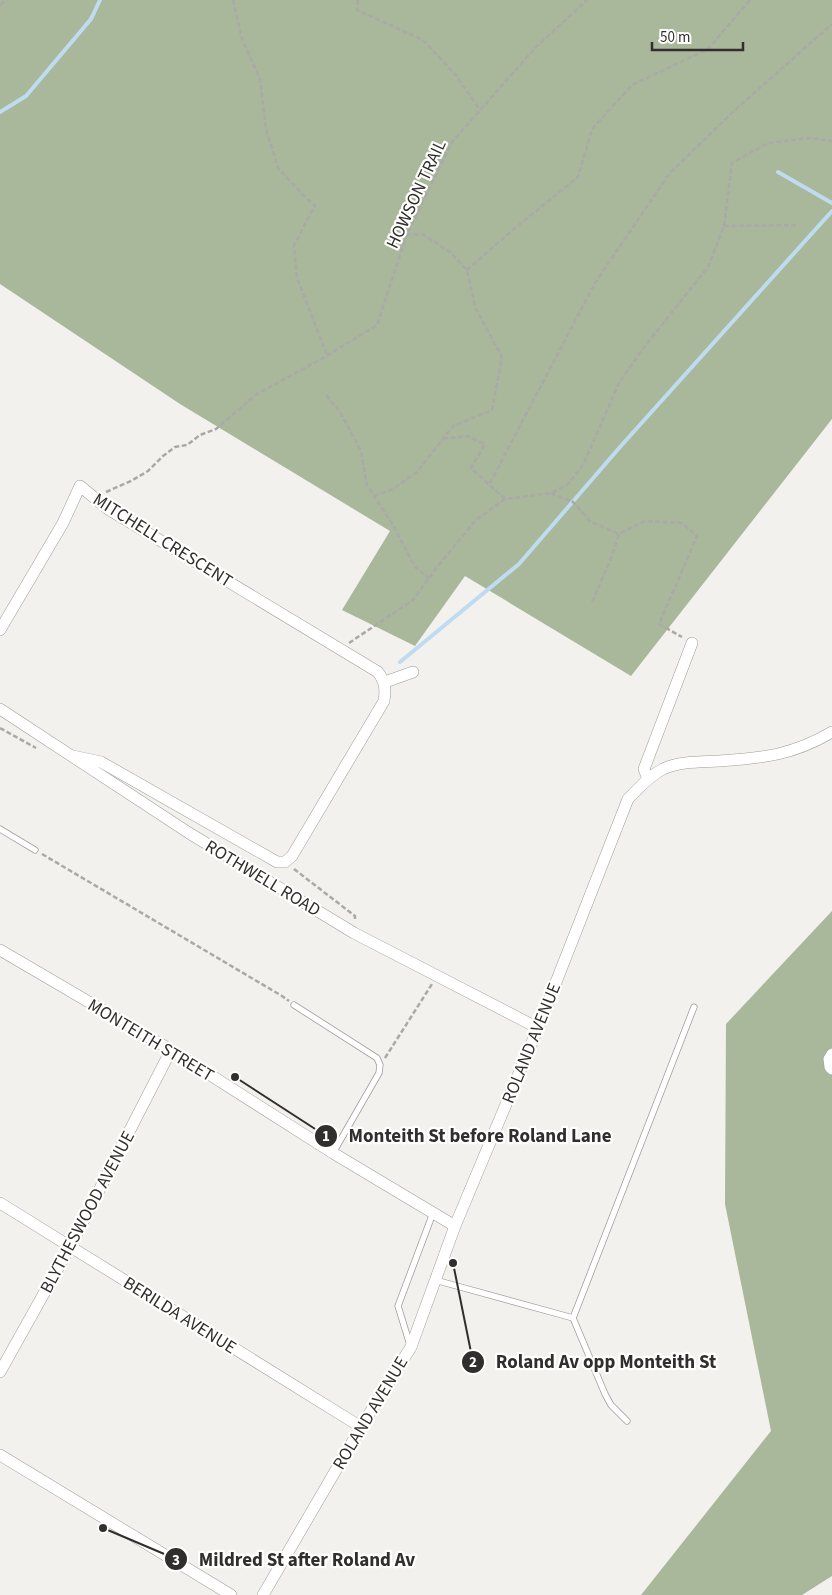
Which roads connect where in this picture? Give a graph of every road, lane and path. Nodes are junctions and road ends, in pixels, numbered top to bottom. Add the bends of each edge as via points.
1 (6, 0) edge
2 (233, 0) edge
3 (358, 0) edge
4 (587, 0) edge
5 (750, 0) edge
6 (0, 5) edge
7 (832, 24) edge
8 (480, 110) junction
9 (832, 142) edge
10 (796, 225) dead end
11 (724, 226) junction
12 (407, 234) junction
13 (467, 270) junction
14 (327, 355) junction
15 (326, 395) dead end
16 (443, 440) junction
17 (490, 483) junction
18 (550, 493) junction
19 (374, 496) junction
20 (93, 497) junction
21 (505, 499) junction
22 (619, 534) junction
23 (429, 578) junction
24 (592, 602) dead end
25 (0, 630) edge
26 (692, 643) joint
27 (340, 649) junction
28 (413, 672) dead end
29 (384, 682) junction
30 (0, 709) edge
31 (832, 732) edge
32 (73, 756) junction
33 (648, 780) junction
34 (0, 829) edge
35 (35, 850) joint
36 (285, 862) junction
37 (355, 916) dead end
38 (0, 950) edge
39 (438, 975) junction
40 (294, 1005) joint
41 (694, 1007) dead end
42 (538, 1028) junction
43 (170, 1050) junction
44 (832, 1054) edge
45 (380, 1065) junction
46 (832, 1069) edge
47 (333, 1153) junction
48 (0, 1203) edge
49 (433, 1212) junction
50 (455, 1226) junction
51 (71, 1246) junction
52 (435, 1280) junction
53 (573, 1318) junction
54 (411, 1347) junction
55 (0, 1372) edge
56 (628, 1421) dead end
57 (361, 1427) junction
58 (0, 1455) edge
59 (231, 1595) edge
60 (263, 1595) edge

1 - 6 path
2 - 14 path via 242,39 260,79 266,129 278,168 315,205 294,245 297,278
3 - 8 path via 357,10 423,40 455,74
4 - 8 path, HOWSON TRAIL via 535,48
5 - 13 path via 708,49 632,85 592,129 578,178
7 - 17 path via 734,110 669,174 595,283
8 - 12 path, HOWSON TRAIL via 452,142
9 - 11 path via 810,138 768,143 732,163
10 - 11 path
11 - 18 path via 708,267 641,351 620,383 583,465 568,484
12 - 13 path via 424,235 450,252
12 - 14 path, HOWSON TRAIL via 377,325
13 - 16 path via 475,308 502,357 492,410 453,426
14 - 20 path, HOWSON TRAIL via 257,394 216,429 187,445 175,447 130,482
15 - 19 path via 340,412 361,451 367,485
16 - 17 path via 467,436 485,444 471,468
16 - 19 path via 417,472 393,489
17 - 21 path
18 - 21 path
18 - 22 path via 573,502 591,522
19 - 23 path via 415,566
20 - 25 street, MITCHELL CRESCENT via 80,486 63,523
20 - 27 street, MITCHELL CRESCENT
21 - 23 path via 476,520
22 - 24 path
22 - 26 path via 645,521 682,523 697,536 659,624
23 - 27 path via 414,600
26 - 33 street via 644,769
27 - 29 street, MITCHELL CRESCENT via 378,672
28 - 29 street
29 - 36 street via 384,702 292,856
30 - 32 street, ROTHWELL ROAD
31 - 33 street, ROLAND AVENUE via 783,754 684,764 664,769
32 - 36 street via 101,762 277,862
32 - 39 street, ROTHWELL ROAD via 189,833 337,923
33 - 42 street, ROLAND AVENUE via 628,799
34 - 35 lane
35 - 40 path
36 - 37 path
38 - 43 street, MONTEITH STREET
39 - 42 street, ROTHWELL ROAD
39 - 45 path
40 - 45 lane via 377,1058
41 - 53 lane
42 - 50 street, ROLAND AVENUE
43 - 47 street, MONTEITH STREET
43 - 51 street, BLYTHESWOOD AVENUE
44 - 46 street via 829,1059
45 - 47 lane
47 - 49 street, MONTEITH STREET
48 - 51 street, BERILDA AVENUE
49 - 50 street, MONTEITH STREET
49 - 54 lane via 398,1306
50 - 52 street, ROLAND AVENUE
51 - 55 street, BLYTHESWOOD AVENUE
51 - 57 street, BERILDA AVENUE
52 - 53 lane
52 - 54 street, ROLAND AVENUE
53 - 56 lane via 605,1394 611,1405
54 - 57 street, ROLAND AVENUE
57 - 60 street, ROLAND AVENUE
58 - 59 street

